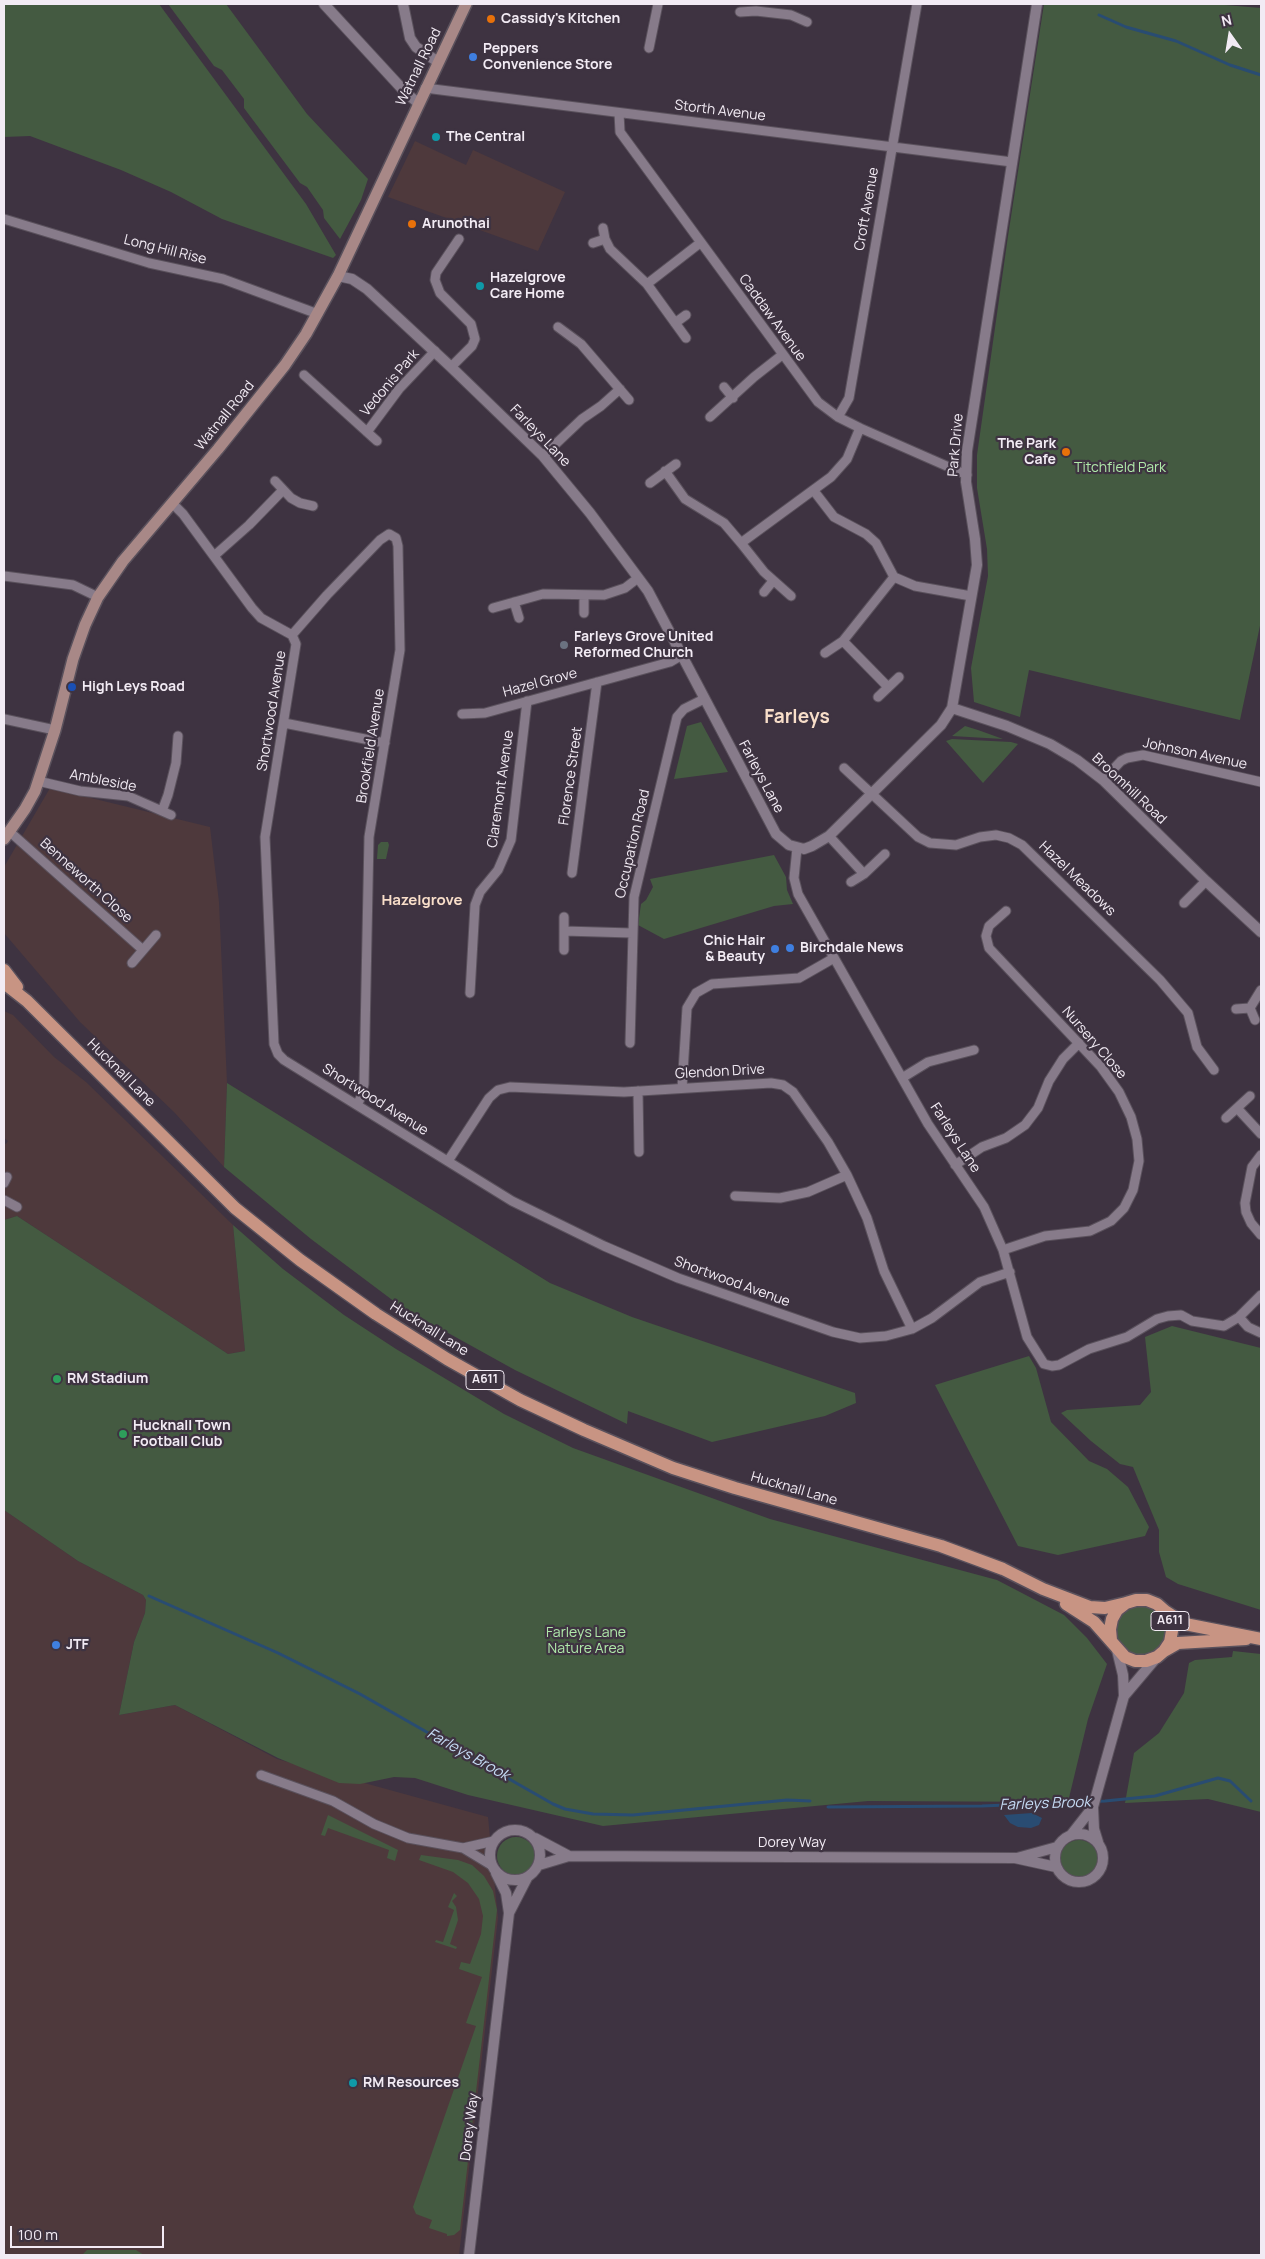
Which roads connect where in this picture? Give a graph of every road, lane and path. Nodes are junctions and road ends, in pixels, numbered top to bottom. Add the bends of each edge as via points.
1 (324, 4) edge
2 (403, 4) edge
3 (466, 4) edge
4 (658, 4) edge
5 (917, 4) edge
6 (1037, 4) edge
7 (756, 7) edge
8 (740, 12) dead end
9 (807, 22) dead end
10 (649, 48) dead end
11 (438, 62) junction
12 (425, 88) junction
13 (418, 103) junction
14 (619, 112) junction
15 (892, 147) junction
16 (1012, 162) junction
17 (4, 219) edge
18 (603, 228) dead end
19 (459, 239) dead end
20 (605, 239) junction
21 (593, 242) dead end
22 (700, 243) junction
23 (338, 276) junction
24 (647, 284) junction
25 (318, 314) junction
26 (686, 315) dead end
27 (675, 323) junction
28 (558, 326) dead end
29 (686, 338) dead end
30 (435, 351) junction
31 (782, 355) junction
32 (451, 367) junction
33 (304, 375) dead end
34 (724, 387) dead end
35 (620, 389) junction
36 (733, 398) junction
37 (629, 400) dead end
38 (710, 417) dead end
39 (838, 417) junction
40 (860, 428) junction
41 (367, 432) junction
42 (377, 441) dead end
43 (543, 456) junction
44 (676, 464) dead end
45 (666, 472) junction
46 (967, 475) junction
47 (274, 481) dead end
48 (650, 482) dead end
49 (283, 490) junction
50 (814, 491) junction
51 (172, 504) junction
52 (313, 506) dead end
53 (742, 543) junction
54 (214, 556) junction
55 (4, 576) edge
56 (894, 577) junction
57 (638, 578) junction
58 (774, 581) junction
59 (764, 592) dead end
60 (584, 594) junction
61 (791, 596) dead end
62 (971, 596) junction
63 (98, 598) junction
64 (514, 602) junction
65 (493, 608) dead end
66 (584, 613) dead end
67 (519, 618) dead end
68 (292, 635) junction
69 (842, 641) junction
70 (825, 653) dead end
71 (682, 655) junction
72 (899, 677) dead end
73 (597, 682) junction
74 (888, 687) junction
75 (878, 697) dead end
76 (704, 699) junction
77 (527, 701) junction
78 (952, 708) junction
79 (462, 714) dead end
80 (4, 719) edge
81 (284, 723) junction
82 (55, 730) junction
83 (178, 736) dead end
84 (385, 743) junction
85 (844, 768) dead end
86 (1103, 780) junction
87 (38, 781) junction
88 (1261, 782) edge
89 (871, 794) junction
90 (7, 836) edge
91 (829, 836) junction
92 (797, 848) junction
93 (884, 854) dead end
94 (572, 873) dead end
95 (864, 874) junction
96 (851, 882) dead end
97 (1206, 882) junction
98 (1184, 903) dead end
99 (1006, 910) dead end
100 (564, 917) dead end
101 (564, 931) junction
102 (1261, 932) edge
103 (632, 933) junction
104 (156, 935) dead end
105 (143, 950) junction
106 (564, 950) dead end
107 (834, 958) junction
108 (132, 963) dead end
109 (4, 970) edge
110 (4, 982) edge
111 (1261, 990) edge
112 (470, 993) dead end
113 (27, 1001) junction
114 (1250, 1008) junction
115 (1236, 1009) dead end
116 (1255, 1020) dead end
117 (630, 1043) dead end
118 (1079, 1044) junction
119 (974, 1050) dead end
120 (1214, 1070) dead end
121 (902, 1078) junction
122 (682, 1088) junction
123 (638, 1091) junction
124 (1250, 1096) dead end
125 (357, 1105) junction
126 (1237, 1108) junction
127 (1226, 1118) dead end
128 (1261, 1134) edge
129 (640, 1152) dead end
130 (1261, 1155) edge
131 (448, 1161) junction
132 (955, 1165) junction
133 (847, 1174) junction
134 (735, 1196) dead end
135 (4, 1200) edge
136 (17, 1207) dead end
137 (1261, 1234) edge
138 (1003, 1250) junction
139 (1010, 1272) junction
140 (1261, 1295) edge
141 (1239, 1316) junction
142 (912, 1329) junction
143 (1261, 1333) edge
144 (1043, 1589) junction
145 (1126, 1604) junction
146 (1165, 1611) junction
147 (1257, 1639) edge
148 (1114, 1645) junction
149 (1160, 1654) junction
150 (1124, 1696) junction
151 (261, 1775) dead end
152 (1092, 1807) junction
153 (530, 1835) junction
154 (1072, 1835) junction
155 (494, 1841) junction
156 (1098, 1842) junction
157 (1057, 1847) junction
158 (463, 1848) junction
159 (569, 1856) junction
160 (1015, 1858) junction
161 (539, 1865) junction
162 (1056, 1867) junction
163 (494, 1869) junction
164 (527, 1878) junction
165 (509, 1913) junction
166 (470, 2255) edge

1 - 13 street
2 - 11 street via 410,38 416,47
3 - 11 main road, Watnall Road
4 - 10 street
5 - 15 street, Croft Avenue
6 - 16 street, Park Drive
7 - 8 street
7 - 9 street
11 - 12 main road, Watnall Road
12 - 13 main road, Watnall Road
12 - 14 street, Storth Avenue
13 - 23 main road, Watnall Road
14 - 15 street, Storth Avenue
14 - 22 street, Caddaw Avenue via 620,132
15 - 16 street, Storth Avenue
15 - 39 street, Croft Avenue via 849,398
16 - 46 street, Park Drive via 967,451
17 - 25 street, Long Hill Rise via 149,263 223,279
18 - 20 street
19 - 32 street via 435,280 440,293 474,331 472,346
20 - 21 street
20 - 24 street via 619,259
22 - 24 street
22 - 31 street, Caddaw Avenue
23 - 25 main road, Watnall Road
23 - 30 street, Farleys Lane via 352,279 367,289
24 - 27 street
25 - 51 main road, Watnall Road via 285,365
26 - 27 street
27 - 29 street
28 - 35 street via 582,344
30 - 32 street, Farleys Lane
30 - 41 street, Vedonis Park via 399,389
31 - 36 street via 754,376
31 - 39 street, Caddaw Avenue via 818,402
32 - 43 street, Farleys Lane
33 - 41 street, Vedonis Park
34 - 36 street
35 - 37 street
35 - 43 street
36 - 38 street
39 - 40 street, Caddaw Avenue
40 - 46 street, Caddaw Avenue
40 - 50 street via 847,458
41 - 42 street, Vedonis Park
43 - 57 street, Farleys Lane
44 - 45 street
45 - 48 street
45 - 53 street via 685,499 724,523
46 - 62 street, Park Drive via 977,565
47 - 49 street
49 - 52 street via 300,503
49 - 54 street
50 - 53 street
50 - 56 street via 834,517 866,534 876,544
51 - 54 street, Shortwood Avenue
51 - 63 main road, Watnall Road via 123,561
53 - 58 street
54 - 68 street, Shortwood Avenue via 260,618
55 - 63 street via 73,585
56 - 62 street via 915,586
56 - 69 street
57 - 60 street via 617,592
57 - 71 street, Farleys Lane
58 - 59 street
58 - 61 street
60 - 64 street via 542,594
60 - 66 street
62 - 78 street, Park Drive
63 - 82 main road, Watnall Road via 73,659
64 - 65 street
64 - 67 street
68 - 81 street, Shortwood Avenue via 296,648
68 - 84 street, Brookfield Avenue via 380,540 392,535 398,546 400,650
69 - 70 street
69 - 74 street
71 - 73 street, Hazel Grove via 670,662
71 - 76 street, Farleys Lane
72 - 74 street
73 - 77 street, Hazel Grove
73 - 94 street, Florence Street
74 - 75 street
76 - 92 street, Farleys Lane via 776,834
76 - 103 street, Occupation Road via 684,709 677,717 634,897
77 - 79 street, Hazel Grove via 485,712
77 - 112 street, Claremont Avenue via 510,840 498,870 480,892 475,904
78 - 86 street, Broomhill Road via 1050,744
78 - 89 street, Park Drive via 941,725
80 - 82 street
81 - 84 street
81 - 125 street, Shortwood Avenue via 265,836 274,1044 284,1060
82 - 87 main road, Watnall Road
83 - 87 street, Ambleside via 167,813 128,796 80,792
84 - 125 street, Brookfield Avenue via 369,838 364,1084
85 - 89 street, Hazel Meadows
86 - 88 street, Johnson Avenue via 1121,761 1143,755
86 - 97 street, Broomhill Road
87 - 90 main road, Watnall Road
89 - 91 street, Park Drive
89 - 120 street, Hazel Meadows via 918,837 930,843 956,845 996,835 1022,845 1160,980 1188,1013 1197,1047
90 - 105 street, Benneworth Close
91 - 92 street, Park Drive via 812,846
91 - 95 street
92 - 107 street, Farleys Lane via 796,887
93 - 95 street
95 - 96 street
97 - 98 street
97 - 102 street, Broomhill Road
99 - 118 street, Nursery Close via 989,926 986,936 989,948
100 - 101 street
101 - 103 street
101 - 106 street
103 - 117 street, Occupation Road
104 - 105 street
105 - 108 street
107 - 121 street, Farleys Lane
107 - 122 street via 800,978 712,984 696,993 687,1008
109 - 113 main road, Hucknall Lane / A611
110 - 113 main road, Hucknall Lane / A611
111 - 114 street
113 - 144 main road, Hucknall Lane / A611 via 235,1208 376,1314 447,1360 528,1404 673,1468 941,1546 1003,1569
114 - 115 street
114 - 116 street
118 - 132 street via 1063,1059 1038,1108 1025,1125
118 - 138 street, Nursery Close via 1118,1092 1131,1117 1139,1161 1133,1190 1124,1208 1111,1221 1090,1231 1059,1233
119 - 121 street via 928,1062
121 - 132 street, Farleys Lane
122 - 123 street, Glendon Drive
122 - 133 street, Glendon Drive via 782,1085 793,1092
123 - 129 street
123 - 131 street, Glendon Drive via 510,1087 498,1090 489,1098
124 - 126 street
125 - 131 street, Shortwood Avenue
126 - 127 street
126 - 128 street
130 - 137 street via 1252,1167 1245,1208 1250,1224
131 - 142 street, Shortwood Avenue via 512,1201 678,1278 860,1338
132 - 138 street, Farleys Lane via 984,1207
133 - 134 street via 808,1192 780,1198
133 - 142 street, Glendon Drive via 867,1218 884,1271
135 - 136 street
138 - 139 street, Farleys Lane
139 - 141 street, Farleys Lane via 1027,1337 1044,1364 1052,1366 1089,1349 1127,1337 1168,1316 1181,1315 1192,1321 1224,1326
139 - 142 street, Shortwood Avenue via 980,1282
140 - 141 street
141 - 143 street via 1248,1327
144 - 145 main road, Hucknall Lane / A611 via 1090,1607
144 - 148 main road, Hucknall Lane / A611 via 1094,1622
145 - 146 main road, Hucknall Lane / A611 via 1147,1600
145 - 148 main road via 1112,1619 1110,1629
146 - 147 main road, Hucknall Lane / A611 via 1185,1624
146 - 149 main road, A611 via 1172,1631 1170,1642
147 - 149 main road, Hucknall Lane / A611 via 1178,1643
148 - 149 main road, Hucknall Lane / A611 via 1125,1657 1135,1661 1146,1661
148 - 150 street via 1123,1675
149 - 150 street
150 - 152 street
151 - 158 street via 333,1801 408,1838
152 - 154 street
152 - 156 street
153 - 155 street via 523,1831 507,1831
153 - 159 street, Dorey Way
153 - 161 street via 540,1848
154 - 156 street via 1086,1834
154 - 157 street
155 - 158 street
155 - 163 street via 489,1857
156 - 162 street via 1103,1858 1098,1873 1091,1879 1075,1882
157 - 160 street, Dorey Way
157 - 162 street
158 - 163 street
159 - 160 street, Dorey Way
159 - 161 street, Dorey Way
160 - 162 street, Dorey Way
161 - 164 street
163 - 164 street via 511,1880
163 - 165 street, Dorey Way via 506,1893
164 - 165 street, Dorey Way
165 - 166 street, Dorey Way

